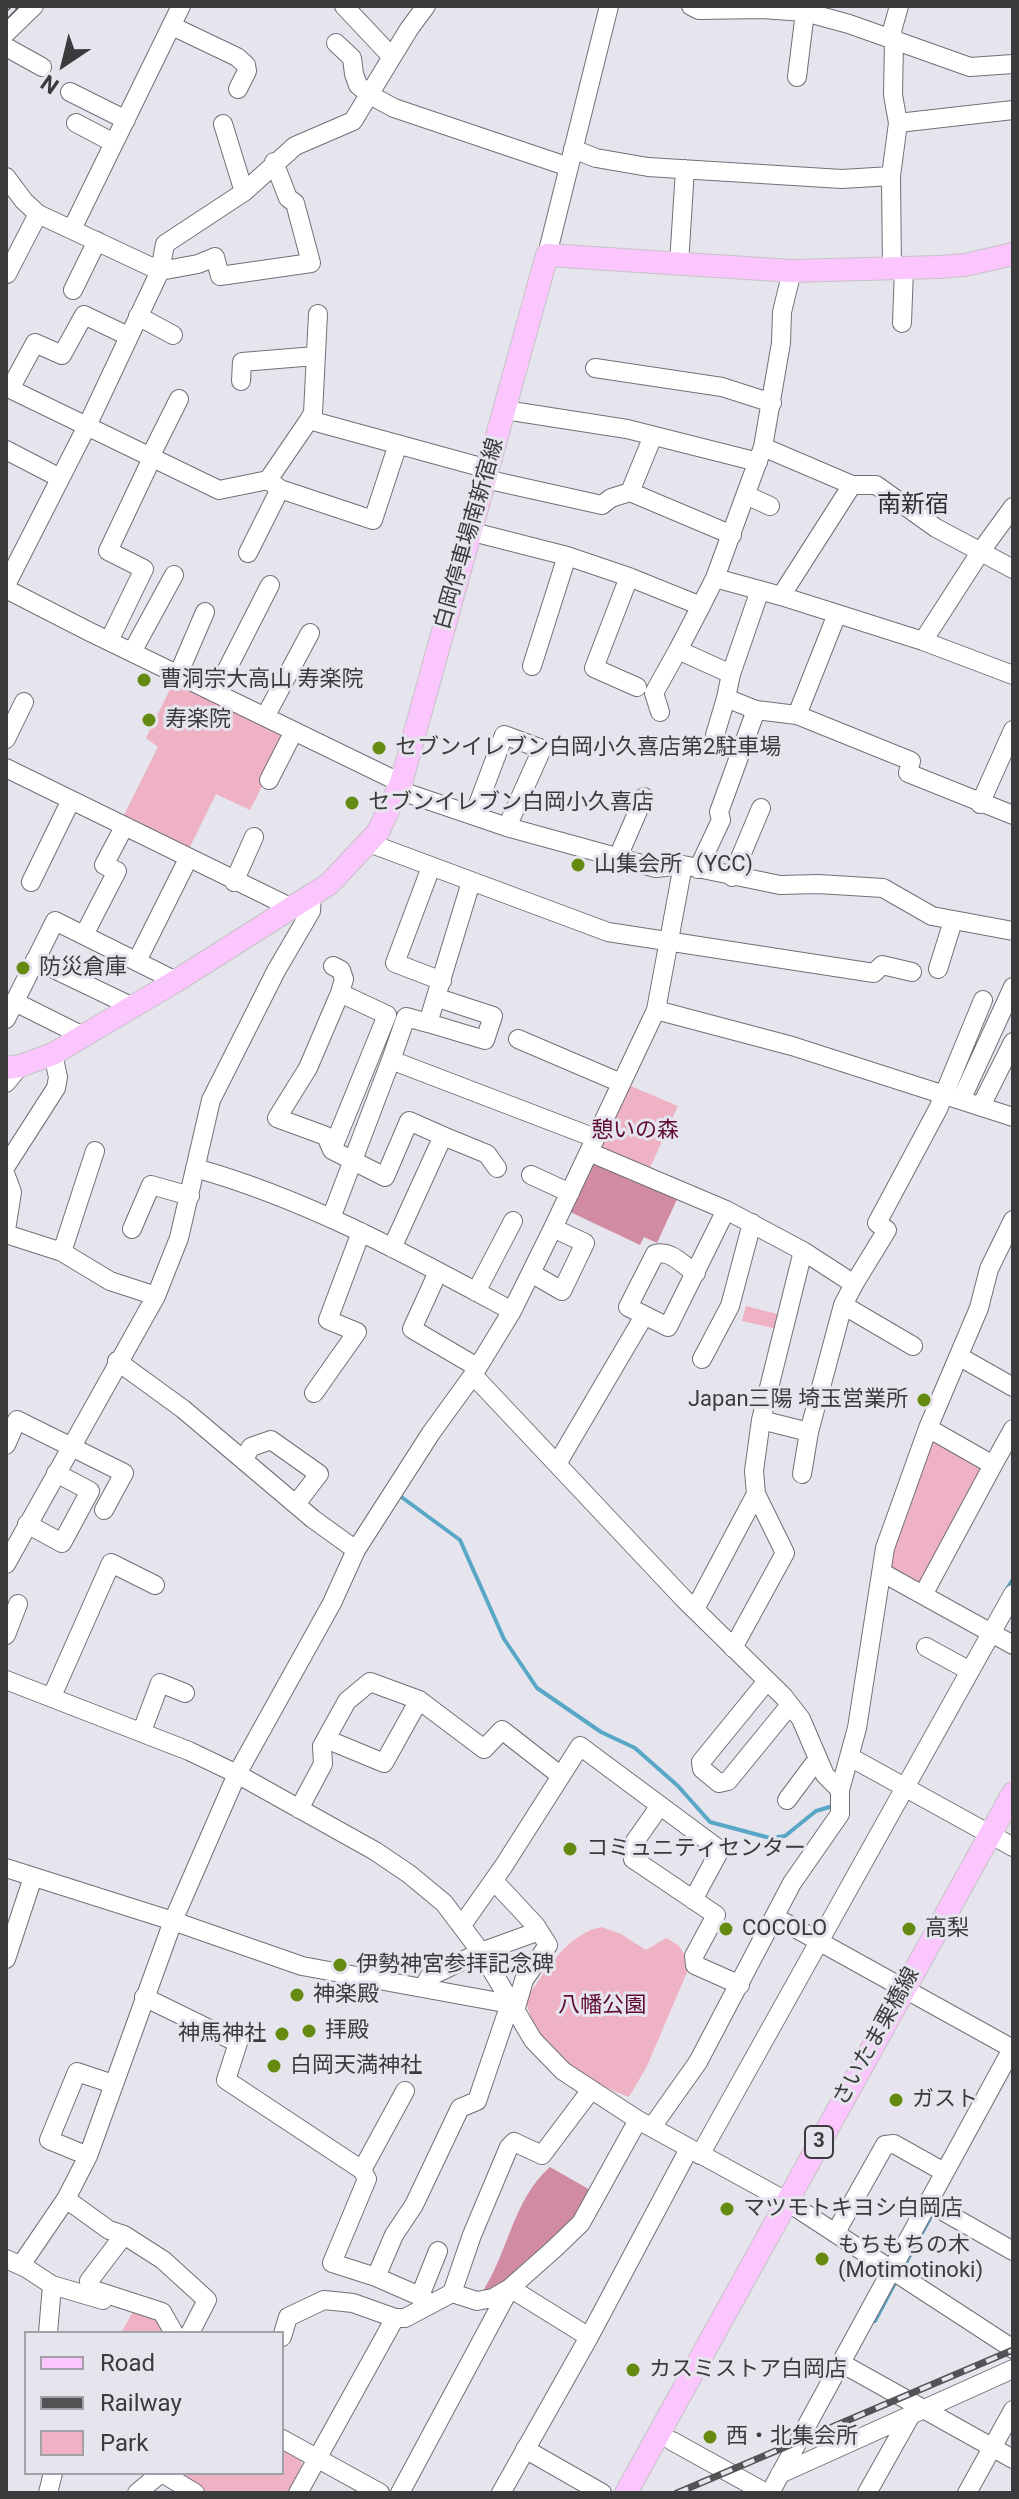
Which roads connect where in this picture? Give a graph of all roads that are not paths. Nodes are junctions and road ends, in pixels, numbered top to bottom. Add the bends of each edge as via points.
1 (34, 6) edge
2 (181, 6) edge
3 (344, 6) edge
4 (426, 6) edge
5 (609, 6) edge
6 (691, 6) edge
7 (899, 6) edge
8 (810, 11) edge
9 (172, 26) junction
10 (6, 33) edge
11 (894, 41) junction
12 (336, 43) dead end
13 (6, 47) edge
14 (392, 57) junction
15 (1013, 64) edge
16 (42, 67) dead end
17 (797, 77) dead end
18 (238, 89) dead end
19 (70, 92) dead end
20 (370, 95) junction
21 (1013, 110) edge
22 (126, 120) junction
23 (76, 123) dead end
24 (898, 123) junction
25 (223, 124) dead end
26 (114, 143) junction
27 (571, 158) junction
28 (274, 162) junction
29 (685, 169) junction
30 (891, 176) junction
31 (6, 177) edge
32 (244, 192) junction
33 (38, 214) junction
34 (72, 229) junction
35 (97, 241) junction
36 (1013, 254) edge
37 (547, 255) junction
38 (679, 264) junction
39 (898, 270) junction
40 (160, 271) junction
41 (792, 271) junction
42 (7, 274) edge
43 (73, 290) dead end
44 (318, 314) dead end
45 (138, 316) junction
46 (902, 323) dead end
47 (173, 335) dead end
48 (128, 336) junction
49 (315, 356) junction
50 (595, 368) dead end
51 (241, 381) dead end
52 (8, 388) edge
53 (179, 399) dead end
54 (772, 403) junction
55 (505, 410) junction
56 (309, 420) junction
57 (87, 426) junction
58 (653, 436) junction
59 (398, 444) junction
60 (6, 450) edge
61 (760, 455) junction
62 (151, 458) junction
63 (487, 474) junction
64 (60, 478) junction
65 (274, 484) junction
66 (852, 485) junction
67 (630, 492) junction
68 (746, 495) junction
69 (770, 506) dead end
70 (1013, 507) edge
71 (469, 531) junction
72 (732, 535) junction
73 (981, 551) junction
74 (248, 553) dead end
75 (567, 556) junction
76 (1013, 569) edge
77 (174, 575) dead end
78 (629, 577) junction
79 (715, 578) junction
80 (270, 585) dead end
81 (6, 587) edge
82 (760, 590) junction
83 (781, 596) junction
84 (701, 606) junction
85 (205, 612) dead end
86 (837, 614) junction
87 (310, 633) dead end
88 (109, 641) junction
89 (923, 641) junction
90 (678, 650) junction
91 (132, 652) junction
92 (532, 666) dead end
93 (1011, 669) edge
94 (731, 674) junction
95 (178, 675) junction
96 (637, 687) dead end
97 (215, 693) junction
98 (726, 698) junction
99 (24, 702) dead end
100 (756, 710) junction
101 (660, 712) dead end
102 (797, 715) junction
103 (265, 717) junction
104 (1013, 730) edge
105 (294, 731) junction
106 (715, 735) dead end
107 (6, 739) edge
108 (6, 768) edge
109 (269, 780) dead end
110 (400, 786) junction
111 (644, 797) dead end
112 (71, 800) junction
113 (980, 804) junction
114 (761, 808) dead end
115 (474, 815) junction
116 (1013, 815) edge
117 (124, 827) junction
118 (507, 827) junction
119 (254, 837) dead end
120 (369, 843) junction
121 (618, 857) junction
122 (188, 859) junction
123 (431, 867) junction
124 (690, 867) junction
125 (732, 877) junction
126 (31, 882) dead end
127 (234, 882) junction
128 (471, 882) junction
129 (312, 896) junction
130 (292, 908) junction
131 (953, 921) junction
132 (1013, 931) edge
133 (84, 935) junction
134 (669, 940) junction
135 (35, 960) junction
136 (137, 961) junction
137 (333, 966) dead end
138 (938, 969) dead end
139 (912, 972) dead end
140 (176, 981) junction
141 (1013, 987) edge
142 (440, 990) junction
143 (340, 993) junction
144 (983, 1000) dead end
145 (15, 1002) junction
146 (133, 1007) junction
147 (656, 1010) junction
148 (6, 1019) edge
149 (428, 1023) junction
150 (83, 1036) junction
151 (518, 1039) dead end
152 (1013, 1042) edge
153 (53, 1054) junction
154 (391, 1060) junction
155 (11, 1072) edge
156 (621, 1083) junction
157 (942, 1095) junction
158 (961, 1100) junction
159 (981, 1106) junction
160 (1013, 1117) edge
161 (443, 1136) junction
162 (592, 1145) junction
163 (332, 1150) junction
164 (95, 1151) dead end
165 (352, 1162) junction
166 (6, 1166) edge
167 (195, 1168) junction
168 (497, 1168) dead end
169 (531, 1175) dead end
170 (6, 1176) edge
171 (570, 1193) junction
172 (190, 1196) junction
173 (726, 1210) junction
174 (331, 1218) junction
175 (1013, 1220) edge
176 (513, 1221) dead end
177 (752, 1223) junction
178 (553, 1228) junction
179 (132, 1229) dead end
180 (6, 1232) edge
181 (361, 1232) junction
182 (392, 1248) junction
183 (803, 1251) junction
184 (62, 1252) junction
185 (438, 1272) junction
186 (531, 1273) junction
187 (696, 1273) junction
188 (854, 1284) junction
189 (476, 1292) junction
190 (156, 1296) junction
191 (843, 1305) junction
192 (512, 1311) junction
193 (644, 1316) junction
194 (913, 1346) dead end
195 (960, 1357) junction
196 (702, 1359) dead end
197 (117, 1361) junction
198 (475, 1371) junction
199 (1013, 1387) edge
200 (314, 1393) dead end
201 (761, 1420) junction
202 (928, 1428) junction
203 (1013, 1429) edge
204 (809, 1432) junction
205 (6, 1445) edge
206 (70, 1446) junction
207 (243, 1460) junction
208 (557, 1464) junction
209 (993, 1465) junction
210 (56, 1473) junction
211 (802, 1474) dead end
212 (756, 1494) junction
213 (296, 1504) junction
214 (104, 1510) dead end
215 (27, 1524) junction
216 (356, 1550) junction
217 (6, 1564) edge
218 (883, 1573) junction
219 (155, 1585) dead end
220 (1013, 1594) edge
221 (923, 1595) junction
222 (18, 1604) dead end
223 (695, 1609) junction
224 (991, 1633) junction
225 (6, 1635) edge
226 (1013, 1645) edge
227 (926, 1647) dead end
228 (733, 1648) junction
229 (970, 1671) junction
230 (6, 1680) edge
231 (767, 1681) junction
232 (185, 1693) dead end
233 (52, 1696) junction
234 (419, 1700) junction
235 (790, 1705) junction
236 (142, 1731) junction
237 (326, 1739) junction
238 (852, 1758) junction
239 (819, 1762) junction
240 (237, 1774) junction
241 (561, 1776) junction
242 (905, 1787) junction
243 (840, 1790) junction
244 (1013, 1793) edge
245 (787, 1800) dead end
246 (659, 1807) junction
247 (299, 1809) junction
248 (1005, 1837) edge
249 (6, 1868) edge
250 (33, 1877) junction
251 (494, 1881) junction
252 (693, 1900) junction
253 (775, 1917) junction
254 (173, 1921) junction
255 (462, 1925) junction
256 (539, 1931) junction
257 (819, 1942) junction
258 (481, 1952) junction
259 (6, 1959) edge
260 (740, 1985) junction
261 (423, 1988) junction
262 (911, 1992) junction
263 (144, 1997) junction
264 (512, 2007) junction
265 (1013, 2048) edge
266 (113, 2084) junction
267 (591, 2090) junction
268 (405, 2091) dead end
269 (645, 2124) junction
270 (694, 2152) junction
271 (88, 2156) junction
272 (362, 2170) junction
273 (944, 2172) junction
274 (66, 2199) junction
275 (927, 2202) junction
276 (792, 2205) junction
277 (836, 2232) junction
278 (124, 2235) junction
279 (1010, 2242) edge
280 (438, 2251) dead end
281 (14, 2262) edge
282 (891, 2267) junction
283 (376, 2277) junction
284 (52, 2285) junction
285 (510, 2288) junction
286 (452, 2293) junction
287 (135, 2310) dead end
288 (395, 2318) junction
289 (48, 2331) edge
290 (173, 2331) edge
291 (191, 2331) edge
292 (284, 2331) edge
293 (589, 2337) junction
294 (1013, 2349) edge
295 (841, 2363) junction
296 (1013, 2369) edge
297 (918, 2410) junction
298 (1013, 2410) edge
299 (284, 2440) edge
300 (672, 2441) junction
301 (992, 2447) junction
302 (525, 2449) junction
303 (1013, 2459) edge
304 (316, 2460) junction
305 (780, 2474) junction
306 (160, 2475) edge
307 (165, 2475) edge
308 (762, 2490) edge
309 (137, 2493) edge
310 (195, 2493) edge
311 (298, 2493) edge
312 (380, 2493) edge
313 (400, 2493) edge
314 (501, 2493) edge
315 (602, 2493) edge
316 (626, 2493) edge
317 (644, 2493) edge
318 (732, 2493) edge
319 (867, 2493) edge
320 (967, 2493) edge

1 - 10 street
2 - 9 street
3 - 14 street
4 - 14 street
5 - 27 street
6 - 8 street
7 - 11 street
8 - 11 street
8 - 17 street
9 - 18 street via 246,65
9 - 22 street
11 - 15 street via 970,67
11 - 24 street
12 - 20 street via 350,54 358,85
13 - 16 street
14 - 20 street
19 - 22 street
20 - 27 street via 394,108
20 - 28 street via 353,121 295,146
21 - 24 street
22 - 26 street
23 - 26 street
24 - 30 street
25 - 32 street
26 - 34 street
27 - 29 street
27 - 37 street
28 - 32 street
28 - 40 street via 295,203 311,263 220,276 215,257
29 - 30 street via 842,179
29 - 38 street
30 - 39 street
31 - 33 street
32 - 40 street via 165,244
33 - 34 street
33 - 42 street
34 - 35 street
35 - 40 street
35 - 43 street
36 - 39 main road via 965,265
37 - 38 main road
37 - 55 main road, 白岡停車場南新宿線
38 - 41 main road
39 - 41 main road
39 - 46 street
40 - 45 street
41 - 54 street
44 - 49 street
45 - 47 street
45 - 48 street
48 - 52 street via 84,315 62,355 35,343
48 - 57 street
49 - 51 street via 242,362
49 - 56 street
50 - 54 street via 722,387
52 - 57 street
53 - 62 street
54 - 61 street
55 - 58 street
55 - 63 main road, 白岡停車場南新宿線
56 - 59 street
56 - 65 street
57 - 62 street
57 - 64 street
58 - 61 street
58 - 67 street
59 - 63 street
59 - 65 street via 373,520
60 - 64 street
61 - 66 street
61 - 68 street
62 - 65 street via 219,490
62 - 88 street via 108,551 144,569
63 - 67 street via 602,505
63 - 71 main road, 白岡停車場南新宿線
64 - 81 street
65 - 74 street
66 - 73 street via 876,485 936,528
66 - 83 street
67 - 72 street
68 - 69 street
68 - 72 street
70 - 73 street
71 - 75 street
71 - 110 main road, 白岡停車場南新宿線
72 - 79 street
73 - 76 street
73 - 89 street
75 - 78 street
75 - 92 street
77 - 91 street
78 - 84 street
78 - 96 street via 594,668
79 - 82 street
79 - 84 street
80 - 97 street
81 - 88 street
82 - 83 street
82 - 94 street
83 - 86 street
84 - 90 street
85 - 95 street
86 - 89 street
86 - 102 street
87 - 103 street
88 - 91 street
89 - 93 street
90 - 94 street
90 - 101 street via 654,693
91 - 95 street
94 - 98 street
95 - 97 street
97 - 103 street
98 - 100 street
98 - 106 street
99 - 107 street
100 - 102 street
100 - 124 street via 719,812 721,820
102 - 113 street via 911,761 908,773
103 - 105 street
104 - 113 street
105 - 109 street
105 - 110 street
108 - 112 street
110 - 115 street
110 - 120 main road, 白岡停車場南新宿線
111 - 121 street
112 - 117 street
112 - 126 street
113 - 116 street
114 - 125 street
115 - 118 street
115 - 118 street via 504,735 542,749
117 - 122 street
117 - 133 street via 104,865 117,871
118 - 121 street
119 - 127 street
120 - 123 street
120 - 129 main road, 白岡停車場南新宿線
121 - 124 street via 656,868
122 - 127 street
122 - 136 street
123 - 128 street
123 - 142 street via 395,963
124 - 125 street
124 - 134 street
125 - 131 street via 780,885 883,888 932,916
127 - 130 street
128 - 134 street via 608,932
128 - 142 street
129 - 130 main road, 白岡停車場南新宿線
129 - 167 street via 311,911 211,1100
130 - 140 main road, 白岡停車場南新宿線
131 - 132 street
131 - 138 street
133 - 135 street via 55,921
133 - 136 street
134 - 139 street via 874,973 882,965
134 - 147 street
135 - 145 street
135 - 146 street
136 - 140 street
137 - 143 street via 344,979
140 - 146 main road, 白岡停車場南新宿線
141 - 158 street
142 - 149 street
142 - 149 street via 493,1016 485,1040
143 - 163 street via 387,1015
143 - 163 street via 308,1068 277,1118 326,1136
144 - 157 street
145 - 148 street
145 - 150 street
146 - 150 main road, 白岡停車場南新宿線
147 - 156 street
147 - 157 street via 792,1046
149 - 154 street via 406,1017
150 - 153 main road, 白岡停車場南新宿線
151 - 156 street
152 - 159 street
153 - 155 main road, 白岡停車場南新宿線
153 - 166 street via 56,1088
154 - 162 street
154 - 165 street
156 - 162 street
157 - 158 street
157 - 188 street via 877,1223 887,1230
158 - 159 street
159 - 160 street
161 - 165 street via 409,1121 385,1177
161 - 168 street via 487,1154
161 - 182 street
162 - 171 street
162 - 173 street
163 - 165 street
164 - 184 street
165 - 174 street
167 - 172 street
167 - 174 street via 253,1185
169 - 171 street
170 - 180 street via 12,1192
171 - 178 street
172 - 179 street via 151,1185
172 - 190 street
173 - 177 street
173 - 187 street
174 - 181 street
175 - 195 street via 989,1269
176 - 189 street
177 - 183 street
177 - 196 street via 730,1306
178 - 186 street
178 - 186 street via 585,1243 562,1291
180 - 184 street
181 - 182 street
181 - 200 street via 328,1320 357,1332
182 - 185 street
183 - 188 street
183 - 201 street
184 - 190 street via 110,1281
185 - 189 street
185 - 198 street via 412,1329
186 - 192 street
187 - 193 street via 668,1327
187 - 193 street via 674,1257 655,1254 628,1307
188 - 191 street
189 - 192 street
190 - 197 street
191 - 194 street
191 - 204 street
192 - 198 street
193 - 208 street
195 - 199 street
195 - 202 street
197 - 206 street
197 - 207 street
198 - 208 street
198 - 216 street
201 - 204 street
201 - 212 street
202 - 209 street
202 - 218 street via 885,1548
203 - 209 street
204 - 211 street
205 - 206 street via 17,1420
206 - 210 street
206 - 214 street via 124,1473
207 - 213 street
207 - 213 street via 251,1447 271,1440 319,1474
208 - 223 street
209 - 221 street
210 - 215 street
210 - 215 street via 90,1491 62,1543
212 - 223 street
212 - 228 street via 785,1553
213 - 216 street
215 - 217 street
216 - 240 street
218 - 221 street
218 - 238 street
219 - 233 street via 111,1563
220 - 224 street
221 - 224 street
222 - 225 street
223 - 228 street
224 - 226 street
224 - 229 street
227 - 229 street
228 - 231 street
229 - 242 street
230 - 233 street
231 - 235 street
231 - 235 street via 701,1762 702,1769 719,1783 728,1781
232 - 236 street via 160,1683
233 - 236 street
234 - 237 street via 370,1682 347,1701
234 - 237 street via 384,1763
234 - 241 street via 484,1749 502,1730
235 - 239 street
236 - 240 street
237 - 247 street via 323,1764
238 - 242 street
238 - 243 street
239 - 243 street
239 - 245 street
240 - 247 street
240 - 254 street
241 - 246 street via 580,1746
241 - 251 street
242 - 248 street
242 - 257 street
243 - 253 street via 840,1814
244 - 248 main road, さいたま栗橋線 / 3
246 - 252 street via 720,1850
246 - 252 street via 631,1847 633,1859
247 - 255 street via 409,1874
248 - 262 main road, さいたま栗橋線 / 3
249 - 250 street
250 - 254 street
250 - 259 street
251 - 255 street
251 - 256 street
252 - 260 street via 716,1915 694,1956 695,1965
253 - 257 street
253 - 260 street
254 - 261 street via 302,1966
254 - 263 street
255 - 258 street
256 - 258 street
256 - 264 street via 548,1945
257 - 262 street
257 - 270 street
258 - 261 street via 429,1977
258 - 264 street
260 - 269 street via 698,2062
261 - 264 street
262 - 265 street
262 - 276 main road, さいたま栗橋線 / 3
263 - 266 street
263 - 272 street via 238,2043 226,2080
264 - 267 street via 533,2040
264 - 283 street via 477,2101 460,2108
265 - 273 street
266 - 271 street
266 - 271 street via 77,2072 49,2140
267 - 269 street
267 - 286 street via 542,2155 514,2142 509,2147
268 - 272 street
269 - 270 street
269 - 285 street via 581,2223
270 - 276 street
270 - 293 street
271 - 274 street
272 - 283 street via 367,2179 332,2263
273 - 275 street
273 - 277 street via 894,2144 885,2145
274 - 278 street
274 - 281 street
275 - 279 street
275 - 282 street
276 - 277 street
276 - 300 main road, さいたま栗橋線 / 3
276 - 316 main road, さいたま栗橋線 / 3
277 - 282 street
278 - 290 street via 89,2281 91,2289 162,2312
278 - 291 street via 163,2260 207,2300
280 - 283 street via 422,2297
281 - 284 street
282 - 294 street
282 - 295 street
284 - 287 street
284 - 289 street
285 - 286 street via 477,2301
285 - 293 street
285 - 313 street
286 - 288 street via 405,2318
288 - 292 street via 353,2303 324,2300 288,2317
288 - 304 street
293 - 302 street
295 - 297 street
295 - 305 street
296 - 297 street
297 - 301 street
297 - 305 street
297 - 319 street
298 - 301 street
299 - 304 street
300 - 308 street
300 - 317 main road, さいたま栗橋線 / 3
301 - 303 street
301 - 320 street
302 - 314 street
302 - 315 street
304 - 311 street
304 - 312 street
305 - 308 street
306 - 309 street
307 - 310 street
308 - 318 street

